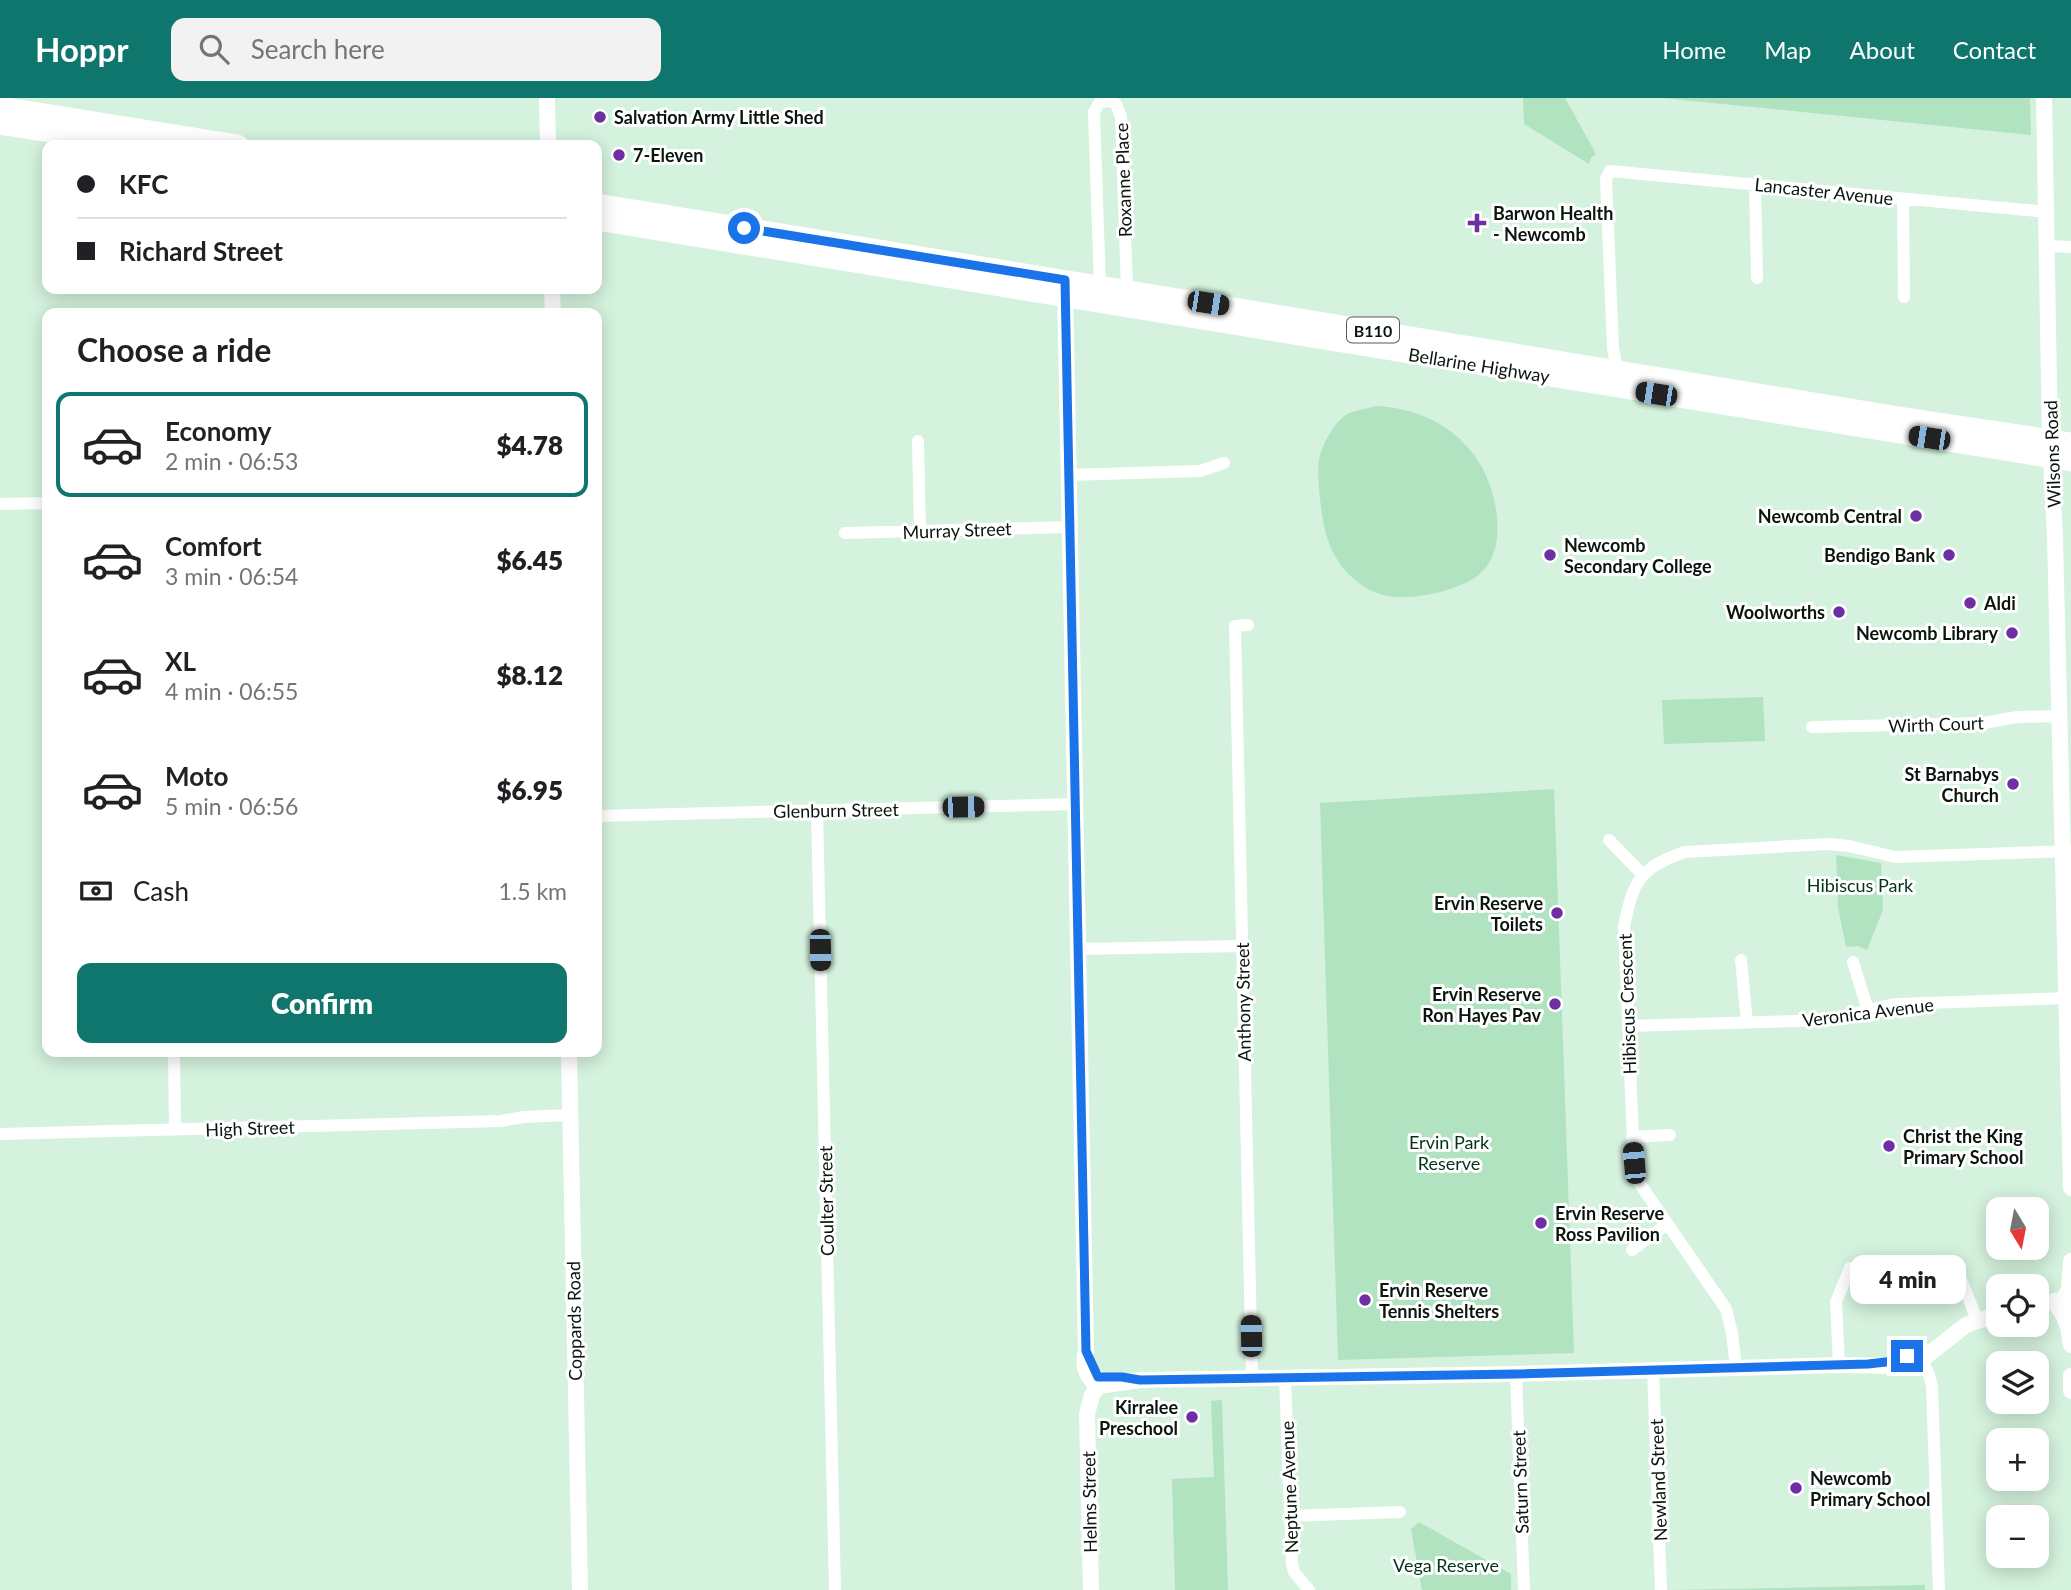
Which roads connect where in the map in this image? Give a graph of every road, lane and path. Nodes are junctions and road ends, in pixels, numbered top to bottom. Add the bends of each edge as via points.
1 (547, 98) edge
2 (2044, 98) edge
3 (0, 107) edge
4 (0, 124) edge
5 (103, 140) edge
6 (208, 140) edge
7 (548, 140) edge
8 (1755, 184) junction
9 (1903, 199) junction
10 (602, 205) edge
11 (2047, 212) junction
12 (602, 221) edge
13 (2048, 246) junction
14 (2071, 247) edge
15 (1758, 278) dead end
16 (1100, 286) junction
17 (1065, 288) junction
18 (1127, 290) junction
19 (1904, 297) dead end
20 (1616, 370) junction
21 (918, 442) dead end
22 (2061, 451) edge
23 (1224, 463) dead end
24 (1068, 475) junction
25 (42, 503) edge
26 (0, 504) edge
27 (1068, 527) junction
28 (920, 531) junction
29 (845, 533) dead end
30 (1236, 624) dead end
31 (2063, 719) edge
32 (1812, 727) dead end
33 (1075, 804) junction
34 (817, 811) junction
35 (602, 816) edge
36 (1609, 840) dead end
37 (2066, 851) edge
38 (1642, 874) junction
39 (1241, 946) junction
40 (1078, 949) junction
41 (1741, 960) dead end
42 (1853, 962) dead end
43 (2069, 998) edge
44 (1868, 1010) junction
45 (1746, 1023) junction
46 (1628, 1026) junction
47 (174, 1057) edge
48 (569, 1057) edge
49 (570, 1119) junction
50 (176, 1130) junction
51 (0, 1134) edge
52 (1670, 1135) dead end
53 (1632, 1137) junction
54 (2071, 1188) edge
55 (1667, 1224) junction
56 (1632, 1250) dead end
57 (2071, 1261) edge
58 (1956, 1267) dead end
59 (1850, 1268) dead end
60 (2065, 1307) edge
61 (1986, 1311) edge
62 (1986, 1315) edge
63 (1976, 1316) junction
64 (2071, 1345) edge
65 (1919, 1356) junction
66 (1839, 1365) junction
67 (1736, 1368) junction
68 (1653, 1370) junction
69 (1516, 1374) junction
70 (2071, 1376) edge
71 (1252, 1378) junction
72 (1285, 1378) junction
73 (1095, 1382) junction
74 (2071, 1391) edge
75 (1400, 1512) dead end
76 (1290, 1516) junction
77 (580, 1590) edge
78 (835, 1590) edge
79 (1091, 1590) edge
80 (1309, 1590) edge
81 (1524, 1590) edge
82 (1661, 1590) edge
83 (1939, 1590) edge

1 - 7 street
2 - 11 street, Wilsons Road
3 - 6 highway
4 - 5 highway
8 - 9 street, Lancaster Avenue
8 - 15 street
8 - 20 street, Lancaster Avenue via 1610,171 1606,179
9 - 11 street, Lancaster Avenue
9 - 19 street
10 - 17 highway, Bellarine Highway / B110
11 - 13 street, Wilsons Road
12 - 17 highway, Bellarine Highway / B110
13 - 14 street
13 - 22 street, Wilsons Road
16 - 17 highway, Bellarine Highway / B110
16 - 18 highway, Bellarine Highway / B110
16 - 18 street, Roxanne Place via 1094,112 1100,102 1110,101 1121,117
17 - 22 highway, Bellarine Highway / B110
17 - 24 street
18 - 20 highway, Bellarine Highway / B110
20 - 22 highway, Bellarine Highway / B110
21 - 28 street
22 - 31 street, Wilsons Road
23 - 24 street via 1197,471
24 - 27 street
25 - 26 street
27 - 28 street, Murray Street
27 - 33 street
28 - 29 street, Murray Street
30 - 39 street, Anthony Street
31 - 32 street, Wirth Court via 2029,716 1984,723
31 - 37 street, Wilsons Road
33 - 34 street, Glenburn Street
33 - 40 street
34 - 35 street, Glenburn Street
34 - 78 street, Coulter Street
36 - 38 street
37 - 38 street via 1895,857 1828,844 1685,852
37 - 43 street, Wilsons Road
38 - 46 street, Hibiscus Crescent via 1630,898 1624,927
39 - 40 street
39 - 71 street, Anthony Street
40 - 73 street via 1086,1351
41 - 45 street
42 - 44 street
43 - 44 street, Veronica Avenue via 1898,1004
43 - 54 street, Wilsons Road
44 - 45 street, Veronica Avenue via 1830,1020
45 - 46 street, Veronica Avenue
46 - 53 street, Hibiscus Crescent
47 - 50 street
48 - 49 street, Coppards Road
49 - 50 street, High Street via 523,1124
49 - 77 street, Coppards Road
50 - 51 street, High Street
52 - 53 street
53 - 55 street, Hibiscus Crescent via 1640,1184
55 - 56 street
55 - 67 street, Hibiscus Crescent via 1726,1309
57 - 60 street
58 - 63 street
59 - 66 street via 1836,1302
60 - 64 street
61 - 63 street
62 - 63 street
63 - 65 street
65 - 66 street via 1898,1366
65 - 83 street via 1932,1387
66 - 67 street
67 - 68 street
68 - 69 street
68 - 82 street, Newland Street
69 - 72 street
69 - 81 street, Saturn Street
70 - 74 street
71 - 72 street
71 - 73 street
72 - 76 street, Neptune Avenue
73 - 79 street, Helms Street via 1087,1414
75 - 76 street
76 - 80 street, Neptune Avenue via 1294,1572

